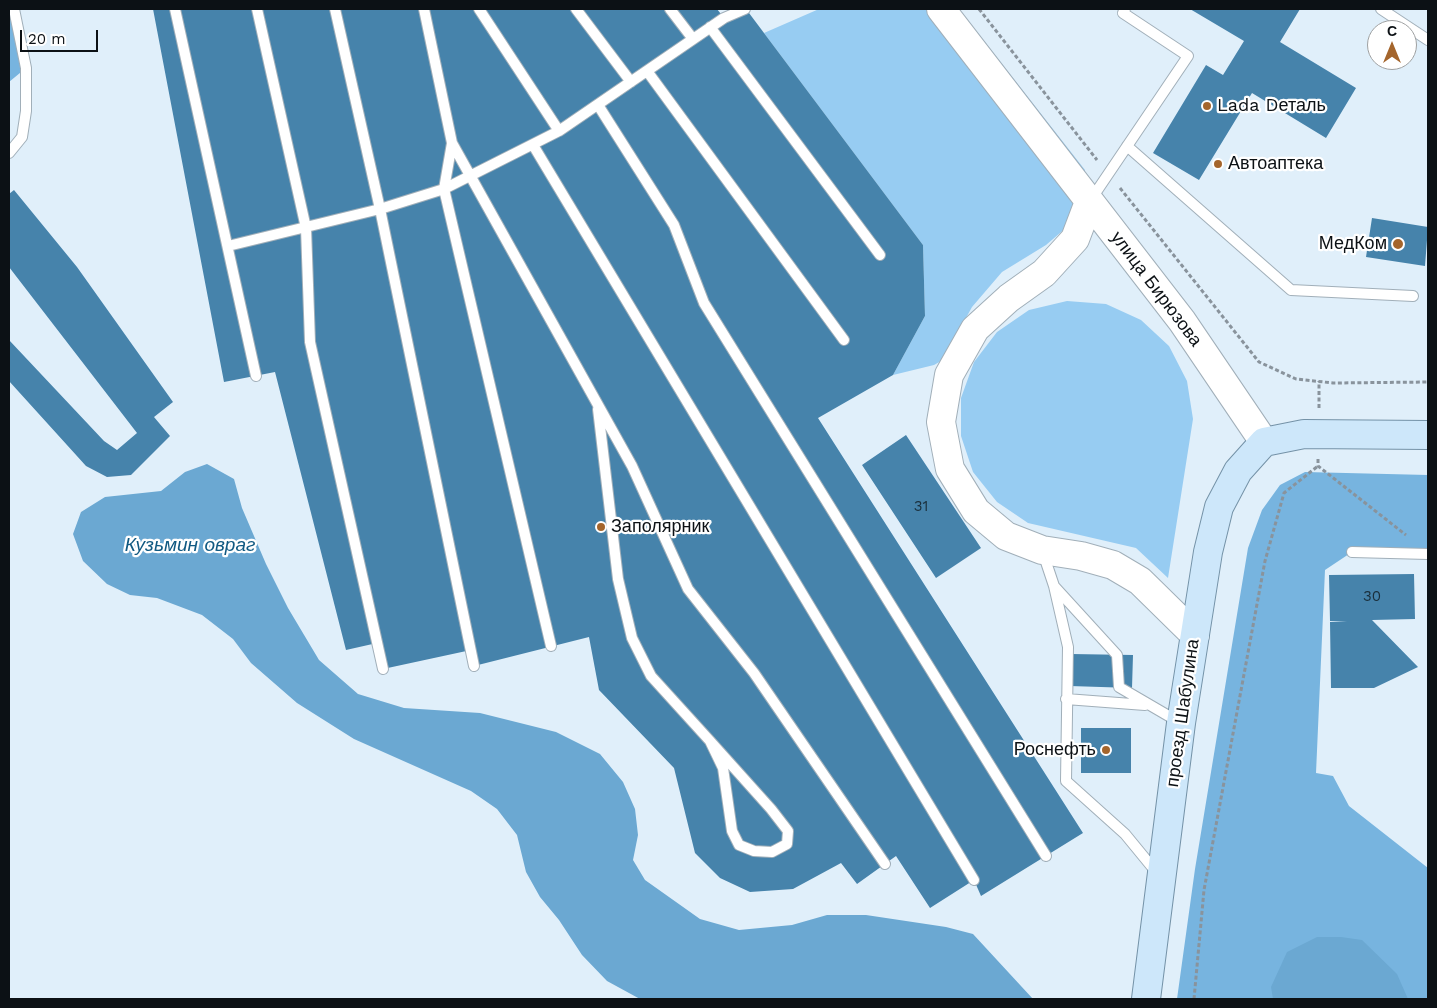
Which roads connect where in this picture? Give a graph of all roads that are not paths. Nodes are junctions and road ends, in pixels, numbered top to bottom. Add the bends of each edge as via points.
1 (14, 9) edge
2 (175, 9) edge
3 (257, 9) edge
4 (335, 9) edge
5 (424, 9) edge
6 (479, 9) edge
7 (576, 9) edge
8 (670, 9) edge
9 (745, 9) edge
10 (941, 9) edge
11 (1125, 9) edge
12 (1381, 9) edge
13 (710, 27) junction
14 (693, 39) junction
15 (1428, 40) edge
16 (647, 70) junction
17 (631, 82) junction
18 (598, 105) junction
19 (559, 132) junction
20 (452, 143) junction
21 (533, 145) junction
22 (1127, 146) junction
23 (9, 153) edge
24 (471, 176) junction
25 (444, 189) junction
26 (1090, 202) junction
27 (380, 209) junction
28 (306, 228) junction
29 (228, 246) junction
30 (880, 255) dead end
31 (1413, 296) dead end
32 (844, 340) dead end
33 (256, 376) dead end
34 (597, 403) junction
35 (1428, 435) edge
36 (1264, 442) junction
37 (1042, 550) junction
38 (1352, 552) dead end
39 (1428, 554) edge
40 (1054, 586) junction
41 (1195, 635) junction
42 (551, 646) dead end
43 (474, 666) dead end
44 (383, 670) dead end
45 (1066, 699) junction
46 (1149, 705) junction
47 (1181, 723) junction
48 (710, 741) junction
49 (1046, 856) dead end
50 (885, 864) dead end
51 (1161, 877) junction
52 (974, 880) dead end
53 (1146, 999) edge

1 - 23 lane via 26,68 26,111 22,137
2 - 29 lane
3 - 28 lane
4 - 27 lane
5 - 20 lane
6 - 19 lane
7 - 17 lane
8 - 14 lane
9 - 13 lane
10 - 26 main road, улица Бирюзова
11 - 22 lane via 1122,13 1188,56
12 - 15 lane
13 - 14 lane
13 - 30 lane
14 - 16 lane
16 - 17 lane
16 - 32 lane
17 - 18 lane
18 - 19 lane
18 - 49 lane via 674,225 704,303
19 - 21 lane
20 - 24 lane
20 - 25 lane
21 - 24 lane
21 - 52 lane
22 - 26 lane
22 - 31 lane via 1291,290
24 - 25 lane
24 - 34 lane
25 - 27 lane
25 - 42 lane
26 - 36 main road, улица Бирюзова via 1182,321
26 - 37 main road via 1075,239 1044,273 1009,298 975,329 949,375 942,422 950,469 976,511 1006,536
27 - 28 lane
27 - 43 lane
28 - 29 lane
28 - 44 lane via 310,342
29 - 33 lane
34 - 48 lane via 618,579 632,638 651,676
34 - 50 lane via 632,466 688,589 754,673
35 - 36 main road via 1304,434
36 - 41 main road, проезд Шабулина via 1238,471 1219,507 1208,552
37 - 40 lane
37 - 41 main road via 1113,565 1140,581
38 - 39 lane
40 - 45 lane via 1068,647
40 - 46 lane via 1117,655 1118,687
41 - 47 main road, проезд Шабулина
45 - 46 lane
45 - 51 lane via 1066,781 1125,834
46 - 47 lane
47 - 51 main road, проезд Шабулина
48 - 48 lane via 722,768 732,832 739,845 754,851 772,852 787,844 788,832
51 - 53 main road, проезд Шабулина

